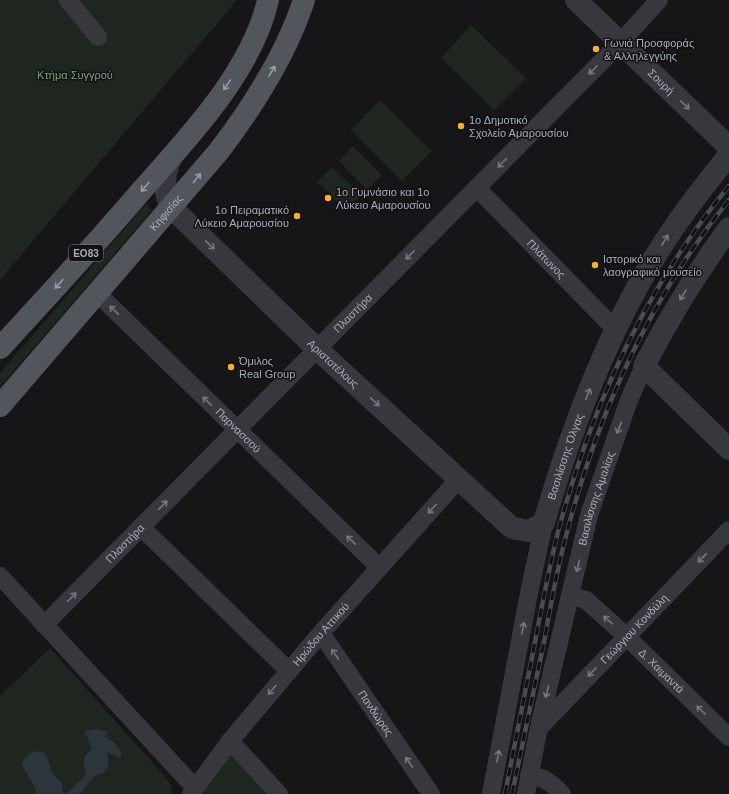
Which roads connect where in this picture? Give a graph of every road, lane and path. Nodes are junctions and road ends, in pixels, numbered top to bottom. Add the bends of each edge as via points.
1 (68, 0) edge
2 (268, 0) edge
3 (304, 0) edge
4 (576, 0) edge
5 (659, 0) edge
6 (98, 37) dead end
7 (620, 43) junction
8 (729, 148) edge
9 (729, 155) edge
10 (171, 157) junction
11 (477, 188) junction
12 (172, 208) junction
13 (729, 228) edge
14 (97, 293) junction
15 (616, 330) junction
16 (0, 348) edge
17 (316, 348) junction
18 (644, 366) junction
19 (0, 406) edge
20 (237, 430) junction
21 (729, 449) edge
22 (458, 480) junction
23 (544, 523) junction
24 (140, 527) junction
25 (729, 530) edge
26 (379, 567) junction
27 (0, 576) edge
28 (570, 596) junction
29 (44, 625) junction
30 (321, 633) junction
31 (626, 636) junction
32 (289, 671) junction
33 (539, 727) junction
34 (729, 737) edge
35 (230, 741) junction
36 (529, 775) junction
37 (193, 791) edge
38 (279, 794) edge
39 (431, 794) edge
40 (491, 794) edge
41 (526, 794) edge
42 (562, 794) edge

1 - 6 street
2 -> 10 main road, ΕΟ83 via 259,30 237,71 209,112
12 -> 3 main road, Κηφισίας via 219,151 249,108 284,50
4 - 7 street, Σουρή
5 - 7 street, Πλαστήρα
7 -> 8 street, Σουρή
7 -> 11 street, Πλαστήρα
15 -> 9 street, Βασιλίσσης Όλγας via 668,235
10 - 12 street, Αριστοτέλους via 165,180 167,200
10 -> 16 main road, ΕΟ83
11 - 15 street, Πλάτωνος
11 -> 17 street, Πλαστήρα
12 - 14 main road, Κηφισίας
12 -> 17 street, Αριστοτέλους
13 -> 18 street, Βασιλίσσης Αμαλίας via 674,310
14 - 19 main road, Κηφισίας
20 -> 14 street, Παρνασσού
23 -> 15 street, Βασιλίσσης Όλγας via 558,472 574,429
17 - 20 street, Πλαστήρα
17 -> 22 street, Αριστοτέλους
18 - 21 street
18 -> 28 street, Βασιλίσσης Αμαλίας via 626,406 589,515
24 -> 20 street, Πλαστήρα
26 -> 20 street, Παρνασσού
22 - 23 street, Αριστοτέλους via 512,528 529,531
22 -> 26 street, Ηρώδου Αττικού
40 -> 23 street, Βασιλίσσης Όλγας
29 -> 24 street, Πλαστήρα
24 - 32 street
25 -> 31 street, Γεώργιου Κονδύλη
26 - 30 street, Ηρώδου Αττικού
27 - 29 street
31 -> 28 street, Δ. Χαιμαντά via 586,600
28 -> 33 street, Βασιλίσσης Αμαλίας
29 - 37 street
30 - 32 street, Ηρώδου Αττικού
39 -> 30 street, Πανδώρας
31 -> 33 street, Γεώργιου Κονδύλη
34 -> 31 street, Δ. Χαιμαντά
32 -> 35 street, Ηρώδου Αττικού
33 - 36 street, Βασιλίσσης Αμαλίας
35 - 37 street, Ηρώδου Αττικού
35 - 38 street
36 - 41 street, Βασιλίσσης Αμαλίας
36 - 42 street via 541,776

